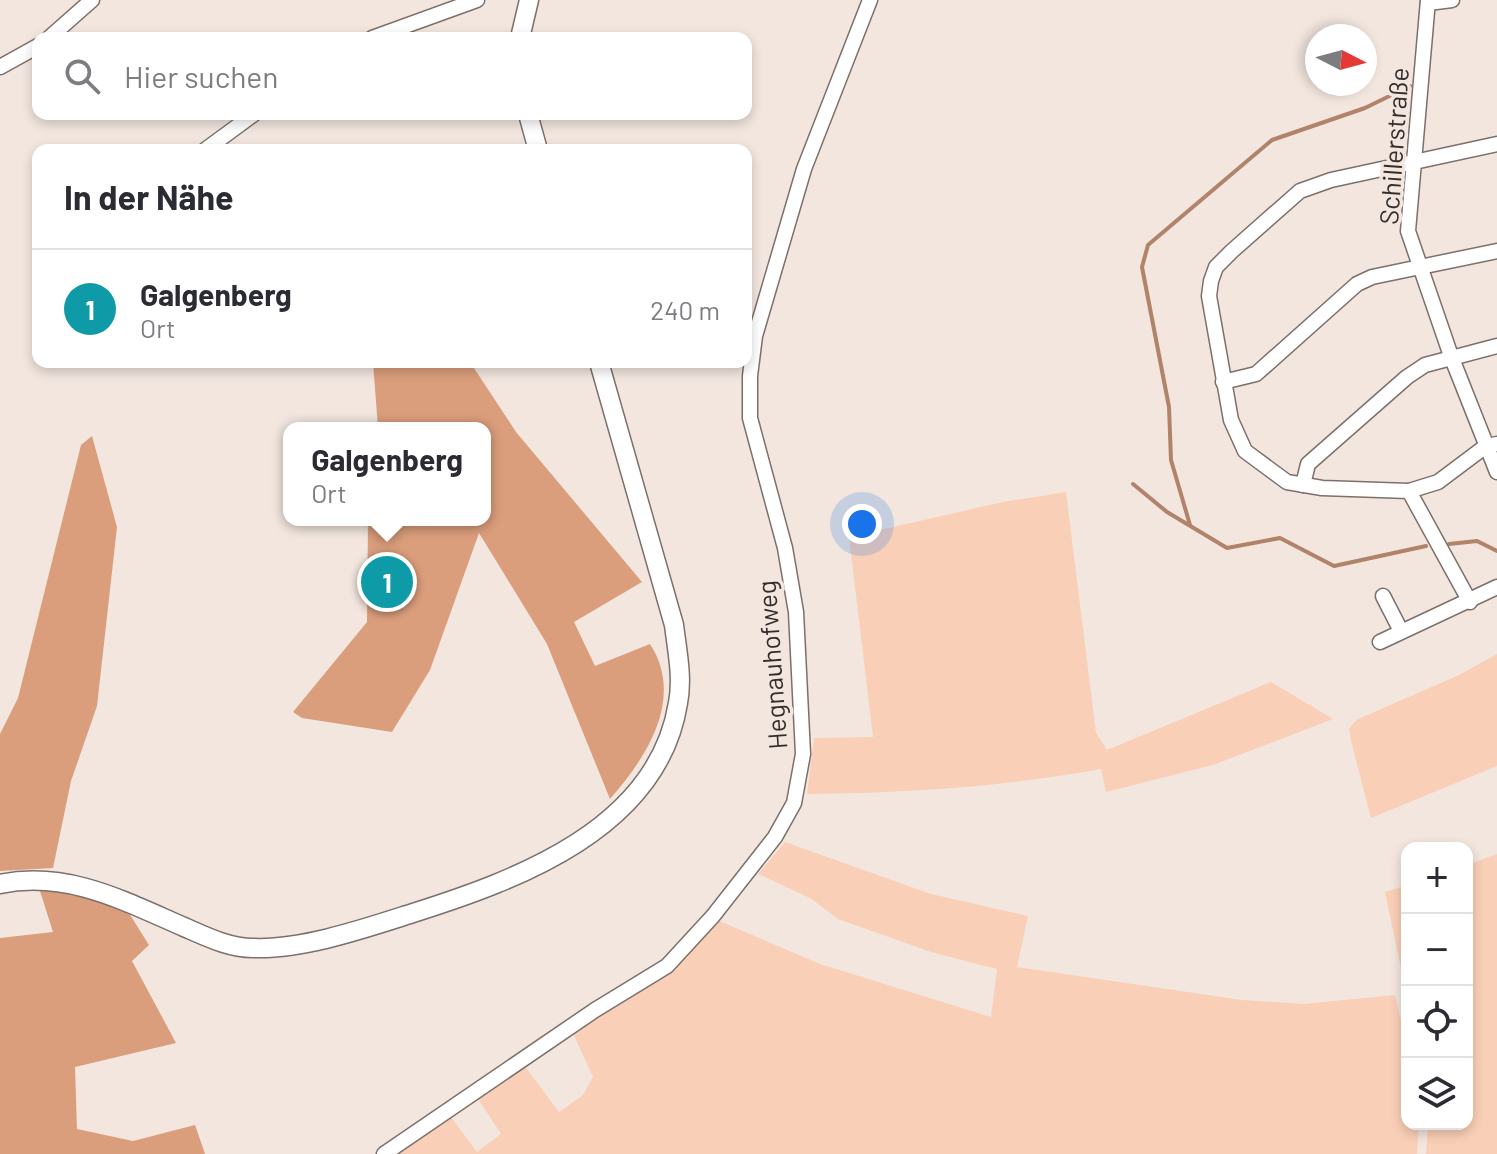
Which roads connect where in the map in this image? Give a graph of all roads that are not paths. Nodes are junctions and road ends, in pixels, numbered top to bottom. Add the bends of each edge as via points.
1 (92, 0) edge
2 (477, 0) edge
3 (529, 0) edge
4 (870, 0) edge
5 (1452, 0) edge
6 (1428, 1) edge
7 (56, 32) edge
8 (389, 32) edge
9 (521, 32) edge
10 (32, 49) edge
11 (0, 67) edge
12 (246, 120) edge
13 (530, 120) edge
14 (213, 144) edge
15 (536, 144) edge
16 (1497, 144) edge
17 (1412, 163) junction
18 (1497, 251) edge
19 (1419, 267) junction
20 (1497, 346) edge
21 (1451, 356) junction
22 (752, 360) edge
23 (601, 368) edge
24 (751, 368) edge
25 (1223, 382) junction
26 (1491, 445) edge
27 (1497, 472) edge
28 (1303, 485) junction
29 (1409, 491) junction
30 (1497, 587) edge
31 (1383, 596) dead end
32 (1470, 602) junction
33 (1401, 631) junction
34 (1380, 642) dead end
35 (0, 884) edge
36 (384, 1154) edge

1 - 7 street
2 - 8 street
3 - 9 main road
4 - 22 street, Hegnauhofweg via 804,169
5 - 6 street
6 - 17 street, Schillerstraße
10 - 11 street
12 - 14 street
13 - 15 main road
16 - 17 street
17 - 19 street, Schillerstraße via 1408,231
17 - 25 street via 1300,191 1216,267 1209,296
18 - 19 street
19 - 21 street, Schillerstraße
19 - 25 street via 1357,284 1256,374
20 - 21 street
21 - 26 street, Schillerstraße
21 - 28 street via 1425,365 1385,396 1308,464
23 - 35 main road via 674,625 679,661 679,702 664,752 620,809 555,856 500,885 368,928 287,945 253,949 221,943 120,898 61,880
24 - 36 street, Hegnauhofweg via 750,418 785,548 796,612 803,754 794,803 775,837 667,966
25 - 28 street via 1245,451 1273,475
26 - 27 street, Schillerstraße
26 - 29 street via 1438,482
28 - 29 street
29 - 32 street
30 - 32 street
31 - 33 street
32 - 33 street
33 - 34 street

